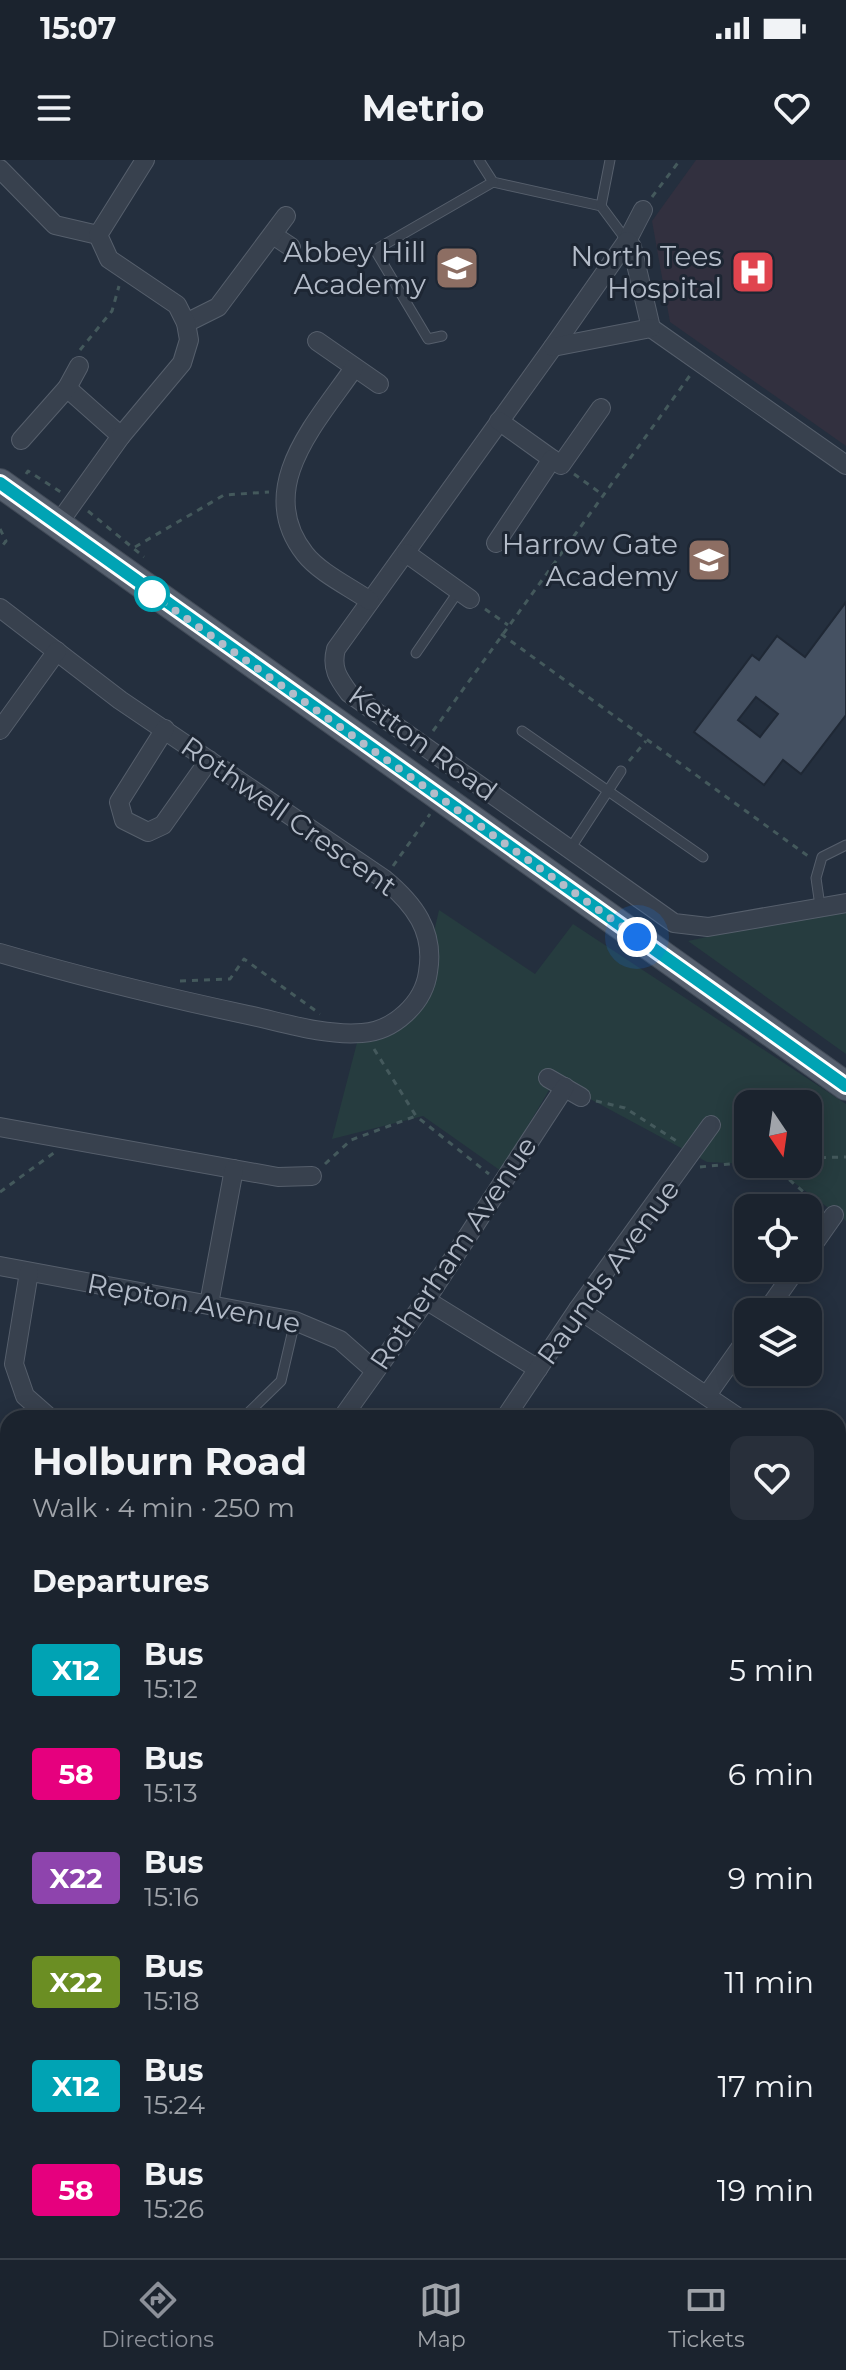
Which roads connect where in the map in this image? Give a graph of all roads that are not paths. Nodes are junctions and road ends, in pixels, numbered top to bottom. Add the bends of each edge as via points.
1 (145, 160) edge
2 (479, 160) edge
3 (610, 160) edge
4 (0, 169) edge
5 (493, 182) junction
6 (601, 206) junction
7 (643, 210) road end
8 (286, 216) dead end
9 (98, 235) junction
10 (273, 235) junction
11 (627, 241) junction
12 (291, 247) dead end
13 (186, 323) junction
14 (651, 328) junction
15 (442, 336) dead end
16 (317, 341) dead end
17 (553, 347) junction
18 (79, 366) road end
19 (354, 368) junction
20 (379, 384) dead end
21 (67, 388) junction
22 (601, 408) dead end
23 (499, 421) junction
24 (121, 436) junction
25 (21, 440) dead end
26 (557, 462) junction
27 (846, 465) edge
28 (0, 483) edge
29 (58, 524) junction
30 (496, 543) dead end
31 (406, 553) junction
32 (464, 595) joint
33 (370, 601) junction
34 (0, 608) edge
35 (57, 651) junction
36 (416, 653) dead end
37 (165, 729) junction
38 (0, 730) edge
39 (522, 731) dead end
40 (209, 760) junction
41 (621, 771) road end
42 (606, 790) junction
43 (846, 845) edge
44 (570, 849) junction
45 (703, 857) dead end
46 (846, 903) edge
47 (820, 906) junction
48 (0, 953) edge
49 (846, 1086) edge
50 (564, 1088) road end
51 (711, 1125) dead end
52 (0, 1127) edge
53 (234, 1169) junction
54 (312, 1176) road end
55 (833, 1216) road end
56 (822, 1232) edge
57 (0, 1266) edge
58 (29, 1272) junction
59 (426, 1300) junction
60 (209, 1304) junction
61 (578, 1309) junction
62 (295, 1321) junction
63 (734, 1357) edge
64 (538, 1369) junction
65 (374, 1370) junction
66 (707, 1395) junction
67 (41, 1410) edge
68 (251, 1410) edge
69 (347, 1410) edge
70 (510, 1410) edge
71 (728, 1410) edge

1 - 9 street
2 - 5 lane
3 - 6 lane
4 - 9 street via 55,225
5 - 6 lane
5 - 15 lane via 375,250 428,339
6 - 11 lane
7 - 11 street, Ketton Road
8 - 10 street
9 - 13 street via 109,259 158,289 177,305
10 - 12 street
10 - 13 street via 218,307
11 - 14 street
11 - 17 street, Ketton Road
13 - 24 street via 189,340 182,363
14 - 17 street
14 - 27 street
16 - 19 street
17 - 23 street, Ketton Road
18 - 21 street
19 - 20 street
19 - 33 street via 295,454 285,512 306,556
21 - 24 street
21 - 25 street
22 - 26 street
23 - 26 street
23 - 31 street, Ketton Road
24 - 29 street
26 - 30 street
28 - 29 main road
29 - 49 main road
31 - 32 street
31 - 33 street, Ketton Road
32 - 36 lane
33 - 44 street, Ketton Road via 332,662 349,693
34 - 35 street, Rothwell Crescent
35 - 37 street, Rothwell Crescent
35 - 38 street
37 - 40 street, Rothwell Crescent
37 - 40 street via 119,802 124,820 148,832 163,825
39 - 42 lane
40 - 48 street, Rothwell Crescent via 408,899 425,927 430,960 426,989 410,1010 390,1024 355,1033 326,1032
41 - 42 lane
42 - 44 lane
42 - 45 lane
43 - 47 lane via 822,857 816,878
44 - 47 street, Ketton Road via 674,923 690,927
46 - 47 street, Ketton Road
50 - 59 street, Rotherham Avenue
51 - 61 street, Raunds Avenue
52 - 53 street
53 - 54 street via 278,1177
53 - 60 street
55 - 56 street
57 - 58 street, Repton Avenue
58 - 60 street, Repton Avenue
58 - 67 street via 14,1364 25,1396
59 - 64 street
59 - 65 street, Rotherham Avenue
60 - 62 street, Repton Avenue
61 - 64 street, Raunds Avenue
61 - 66 street
62 - 65 street, Repton Avenue via 340,1340
62 - 68 lane via 281,1381
63 - 66 street
64 - 70 street, Raunds Avenue
65 - 69 street, Rotherham Avenue
66 - 71 street

